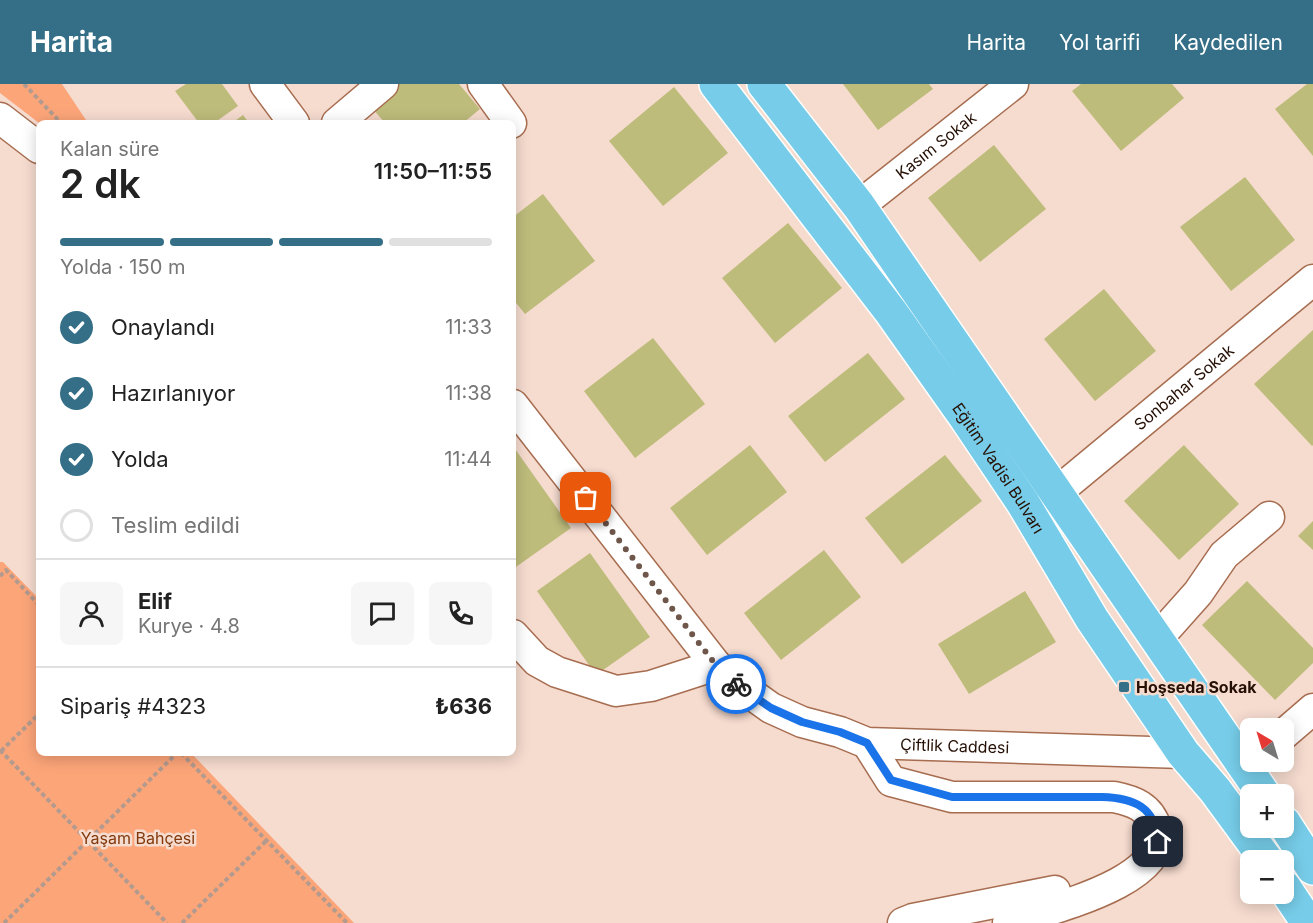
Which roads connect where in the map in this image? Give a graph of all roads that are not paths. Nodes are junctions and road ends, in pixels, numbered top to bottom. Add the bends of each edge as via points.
1 (265, 84) edge
2 (382, 84) edge
3 (483, 84) edge
4 (716, 84) edge
5 (764, 84) edge
6 (1012, 84) edge
7 (0, 118) edge
8 (292, 120) edge
9 (340, 120) edge
10 (509, 120) edge
11 (36, 146) edge
12 (859, 206) junction
13 (1313, 280) edge
14 (516, 409) edge
15 (1056, 493) junction
16 (1269, 517) dead end
17 (516, 638) edge
18 (1157, 639) junction
19 (716, 665) junction
20 (1313, 709) edge
21 (1294, 725) edge
22 (867, 743) junction
23 (1183, 753) junction
24 (1240, 753) edge
25 (1240, 772) edge
26 (1215, 790) junction
27 (1294, 838) edge
28 (1259, 850) edge
29 (1313, 868) edge
30 (1086, 899) junction
31 (1294, 901) edge
32 (903, 923) edge
33 (1008, 923) edge
34 (1308, 923) edge

1 - 8 street
2 - 9 street
3 - 10 street
4 - 23 main road, Eğitim Vadisi Bulvarı via 891,312 966,418 1023,503 1092,619
5 - 12 main road, Eğitim Vadisi Bulvarı
6 - 12 street, Kasım Sokak
7 - 11 street
12 - 15 main road, Eğitim Vadisi Bulvarı
13 - 15 street, Sonbahar Sokak
14 - 19 street, Çiftlik Caddesi
15 - 18 main road, Eğitim Vadisi Bulvarı
16 - 18 street via 1224,555
17 - 19 street via 537,661 557,672 616,691 651,686
18 - 24 main road, Eğitim Vadisi Bulvarı
19 - 22 street, Çiftlik Caddesi via 771,708
20 - 21 street
22 - 23 street, Çiftlik Caddesi
22 - 30 street via 891,780 952,797 1114,797 1144,807 1158,842 1148,860 1122,882
23 - 26 main road, Eğitim Vadisi Bulvarı
25 - 26 main road
26 - 28 main road, Eğitim Vadisi Bulvarı
27 - 29 main road
30 - 32 street via 1060,890
30 - 33 street
31 - 34 main road

